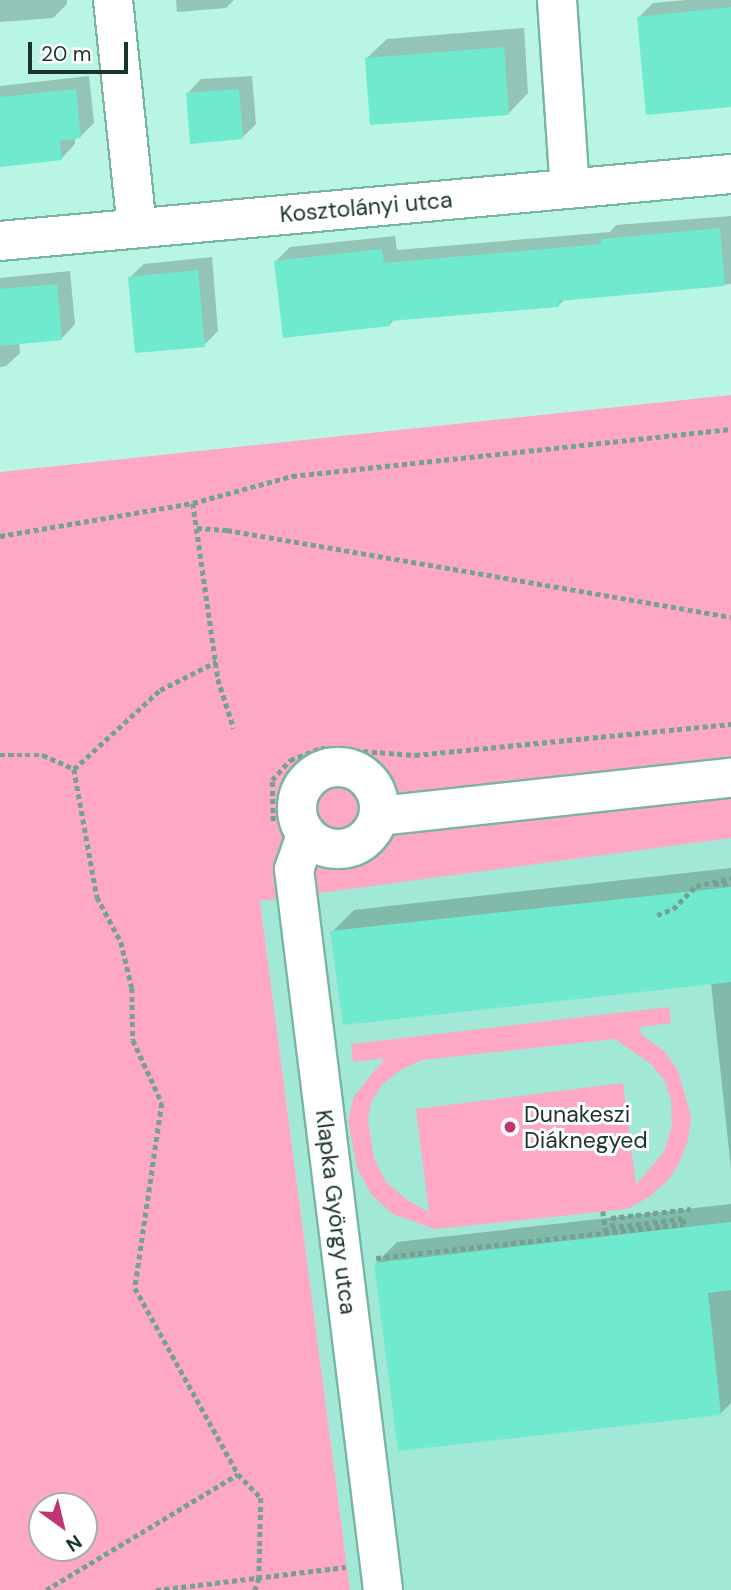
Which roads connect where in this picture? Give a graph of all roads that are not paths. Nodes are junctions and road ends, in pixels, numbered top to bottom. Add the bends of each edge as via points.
1 (113, 0) edge
2 (557, 0) edge
3 (731, 174) edge
4 (570, 189) junction
5 (137, 228) junction
6 (0, 241) edge
7 (731, 778) edge
8 (379, 816) junction
9 (290, 834) junction
10 (383, 1590) edge

1 - 5 street
2 - 4 street
3 - 4 street, Kosztolányi utca
4 - 5 street, Kosztolányi utca
5 - 6 street, Kosztolányi utca
7 - 8 street
8 - 9 street via 366,838 342,850
8 - 9 street via 379,802 366,778 355,770 328,768 315,774 298,796
9 - 10 street, Klapka György utca

